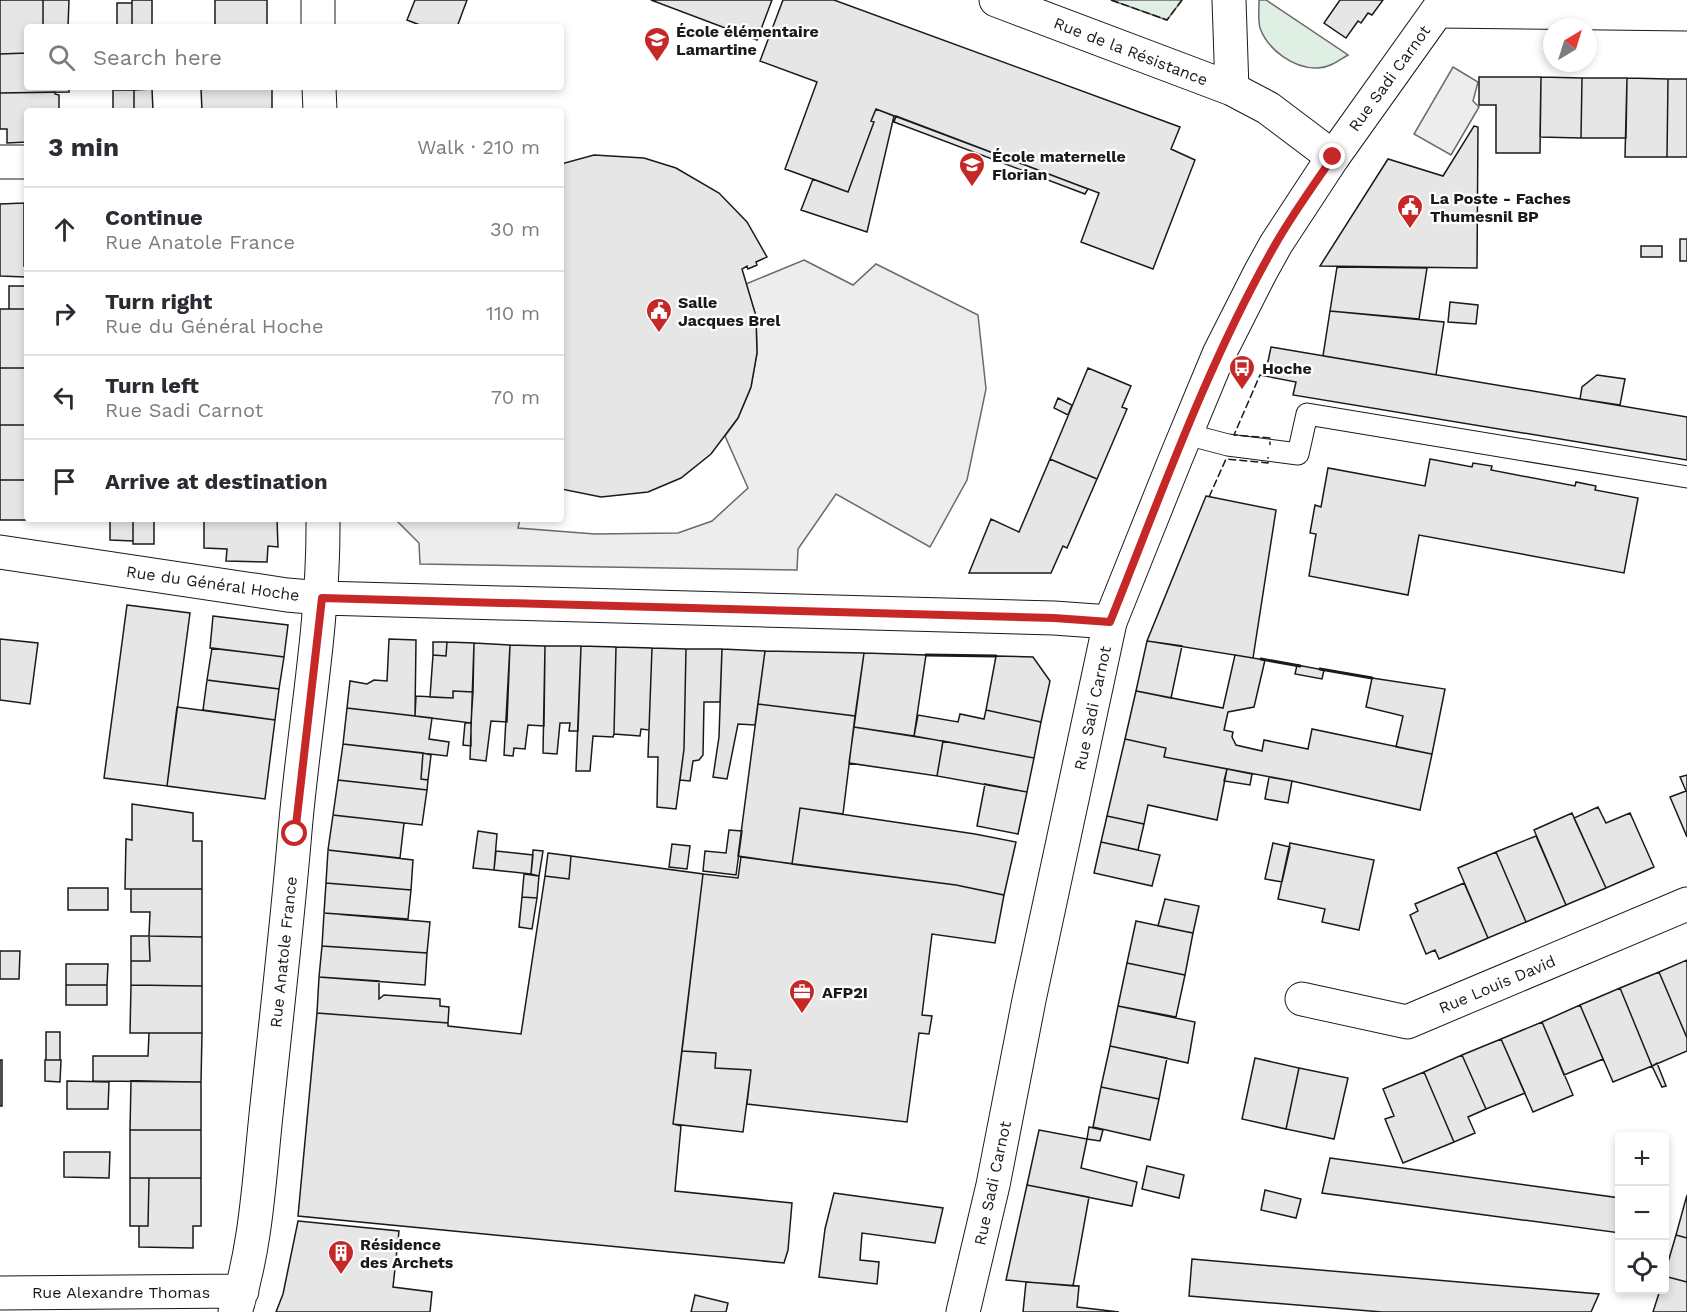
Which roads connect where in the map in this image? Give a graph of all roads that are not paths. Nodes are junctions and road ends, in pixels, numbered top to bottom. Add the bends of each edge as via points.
1 (318, 0) edge
2 (996, 0) edge
3 (1229, 0) edge
4 (1441, 5) edge
5 (1687, 14) edge
6 (318, 24) edge
7 (1232, 89) junction
8 (319, 90) edge
9 (320, 108) edge
10 (1333, 157) junction
11 (0, 162) edge
12 (24, 162) edge
13 (1186, 434) junction
14 (1687, 477) edge
15 (323, 522) edge
16 (0, 552) edge
17 (322, 598) junction
18 (1110, 622) junction
19 (1687, 904) edge
20 (1302, 999) dead end
21 (0, 1293) edge
22 (238, 1302) edge
23 (963, 1312) edge

1 - 6 street
2 - 7 street, Rue de la Résistance
3 - 7 street
4 - 5 street
4 - 10 street, Rue Sadi Carnot
7 - 10 street, Rue de la Résistance via 1268,108
8 - 9 street
10 - 13 street, Rue Sadi Carnot via 1260,273
11 - 12 street
13 - 14 lane via 1228,445 1298,454 1307,414
13 - 18 street, Rue Sadi Carnot
15 - 17 street, Rue Anatole France
16 - 17 street, Rue du Général Hoche
17 - 18 street, Rue du Général Hoche
17 - 22 street, Rue Anatole France via 254,1230
18 - 23 street, Rue Sadi Carnot
19 - 20 street, Rue Louis David via 1407,1022
21 - 22 street, Rue Alexandre Thomas

